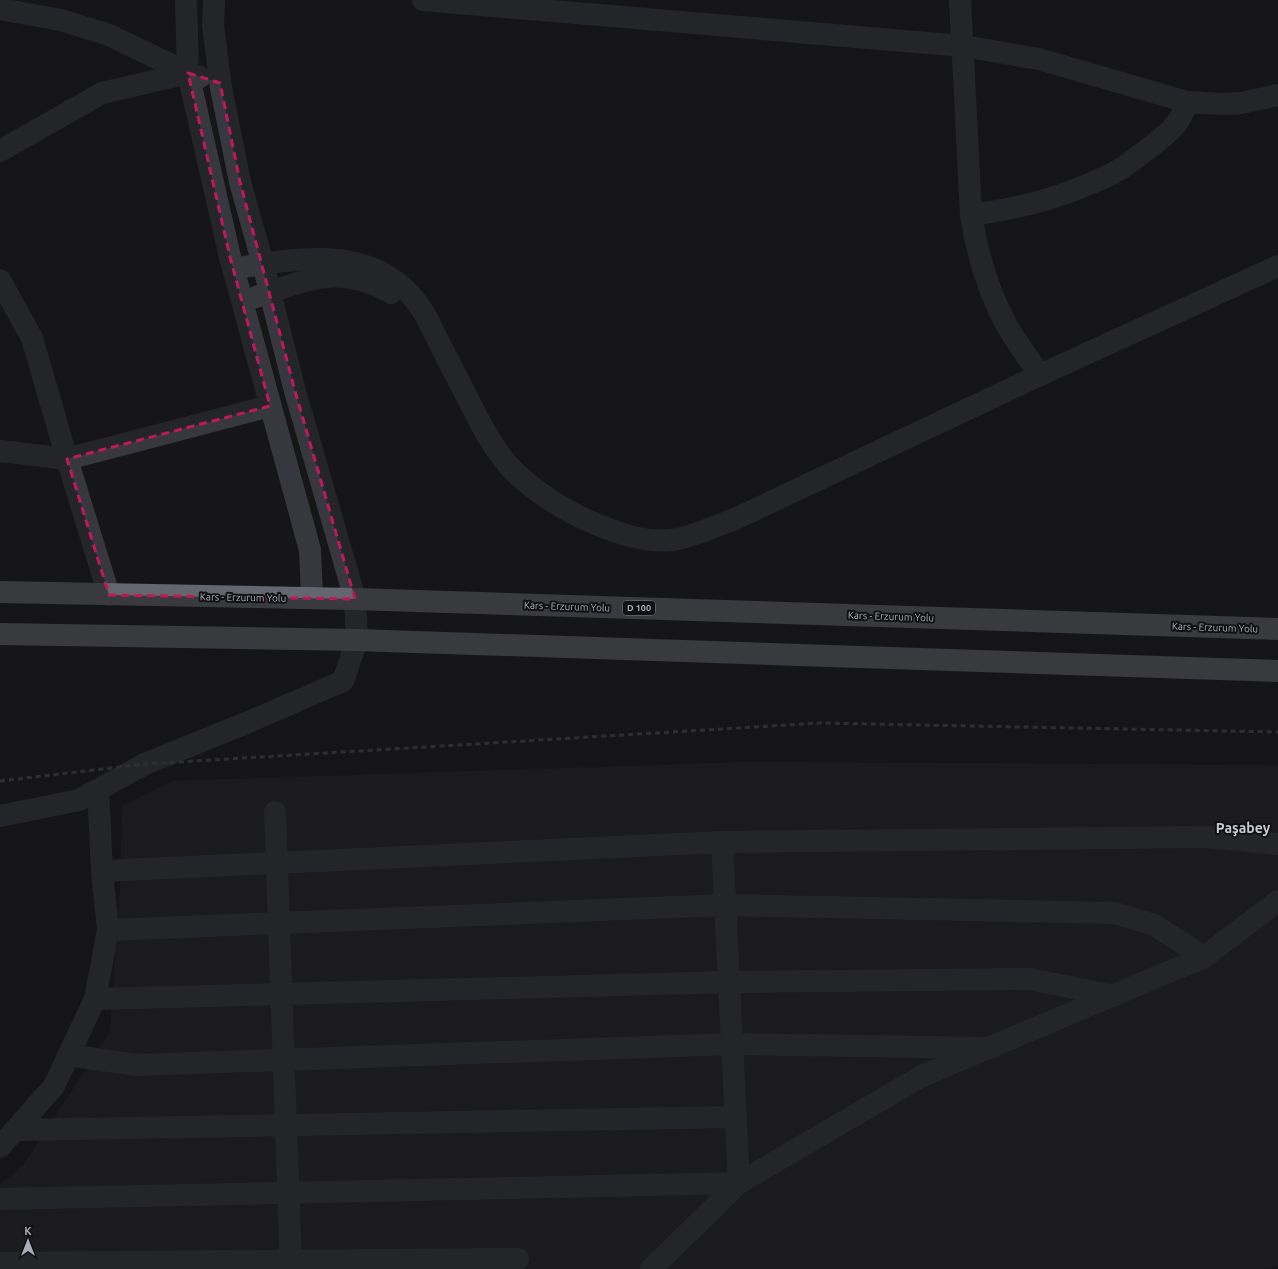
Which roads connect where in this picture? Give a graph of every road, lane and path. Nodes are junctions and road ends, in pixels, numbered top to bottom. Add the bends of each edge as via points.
1 (186, 0) edge
2 (214, 0) edge
3 (423, 0) edge
4 (960, 0) edge
5 (0, 9) edge
6 (963, 46) junction
7 (188, 73) junction
8 (220, 83) junction
9 (1278, 95) edge
10 (1187, 102) junction
11 (0, 151) edge
12 (971, 215) junction
13 (263, 264) junction
14 (1278, 266) edge
15 (233, 269) junction
16 (0, 280) edge
17 (270, 292) junction
18 (242, 302) junction
19 (436, 335) junction
20 (1040, 375) junction
21 (270, 406) junction
22 (0, 451) edge
23 (67, 459) junction
24 (0, 592) edge
25 (109, 595) junction
26 (312, 598) junction
27 (355, 599) junction
28 (1278, 629) edge
29 (0, 634) edge
30 (357, 640) junction
31 (1278, 671) edge
32 (98, 790) junction
33 (275, 812) dead end
34 (0, 816) edge
35 (722, 842) junction
36 (1278, 844) edge
37 (277, 863) junction
38 (102, 871) junction
39 (1278, 901) edge
40 (725, 905) junction
41 (280, 924) junction
42 (108, 930) junction
43 (1204, 957) junction
44 (729, 982) junction
45 (282, 994) junction
46 (1113, 996) junction
47 (95, 999) junction
48 (732, 1044) junction
49 (991, 1048) junction
50 (68, 1055) junction
51 (284, 1060) junction
52 (736, 1116) junction
53 (286, 1125) junction
54 (15, 1130) junction
55 (0, 1147) edge
56 (740, 1183) junction
57 (289, 1193) junction
58 (0, 1198) edge
59 (518, 1258) dead end
60 (0, 1263) edge
61 (291, 1265) edge
62 (651, 1269) edge

1 - 7 street
2 - 8 street via 213,25
3 - 6 street
4 - 6 street
5 - 7 street via 61,20 109,35
6 - 10 street via 1039,59
6 - 12 street
7 - 8 street
7 - 11 street via 102,93
7 - 15 street
8 - 13 street via 240,182
9 - 10 street via 1242,103
10 - 12 street via 1174,128 1123,167 1097,181 1041,202
12 - 20 street via 975,242 994,298 1008,326
13 - 15 street
13 - 17 street
13 - 19 street via 328,258 369,266 386,274 408,291
14 - 20 street
15 - 18 street
16 - 23 street via 32,338
17 - 18 street
17 - 19 street via 326,277 342,276 359,280 382,288 397,297
17 - 27 street via 295,391
18 - 21 street
19 - 20 street via 482,426 509,466 536,490 577,516 619,534 648,540 673,540 735,519
21 - 23 street
21 - 26 street via 310,550
22 - 23 street
23 - 25 street
24 - 25 highway, Kars - Erzurum Yolu / D 100
25 - 26 highway, Kars - Erzurum Yolu / D 100
26 - 27 highway, Kars - Erzurum Yolu / D 100
27 - 28 highway, Kars - Erzurum Yolu / D 100
27 - 30 street
29 - 30 highway
30 - 31 highway
30 - 32 street via 343,681 251,722 145,764
32 - 34 street via 79,800
32 - 38 street
33 - 37 street
35 - 36 street via 1209,836
35 - 37 street
35 - 40 street
37 - 38 street
37 - 41 street
38 - 42 street
39 - 43 street
40 - 41 street
40 - 43 street via 1115,913 1154,925
40 - 44 street
41 - 42 street
41 - 45 street
42 - 47 street
43 - 46 street
44 - 45 street
44 - 46 street via 1030,979
44 - 48 street
45 - 47 street
45 - 51 street
46 - 49 street
47 - 50 street
48 - 49 street
48 - 51 street
48 - 52 street
49 - 56 street via 922,1076
50 - 51 street via 137,1065
50 - 54 street via 54,1086
51 - 53 street
52 - 53 street
52 - 56 street
53 - 54 street
53 - 57 street
54 - 55 street
56 - 57 street
56 - 62 street
57 - 58 street
57 - 61 street
59 - 61 street
60 - 61 street

